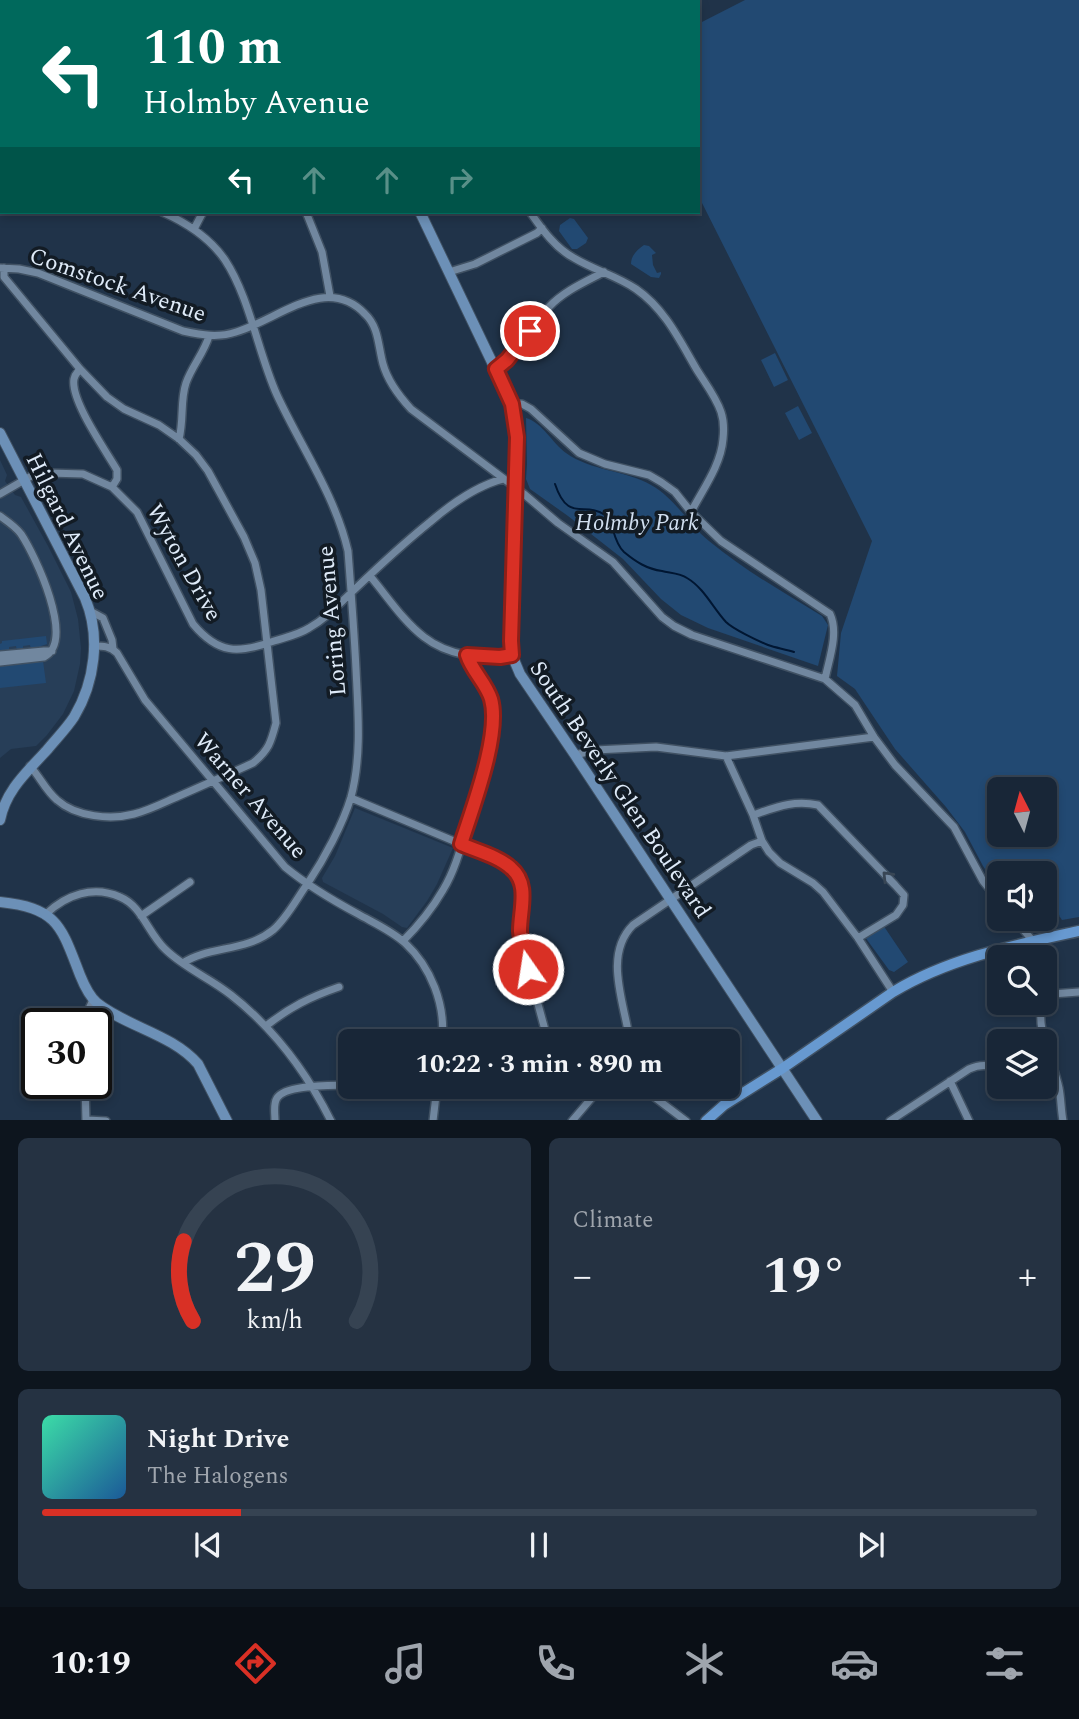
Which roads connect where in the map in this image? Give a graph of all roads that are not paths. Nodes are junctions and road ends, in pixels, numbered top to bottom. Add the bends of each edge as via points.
1 (166, 214) edge
2 (202, 214) edge
3 (307, 214) edge
4 (421, 214) edge
5 (532, 214) edge
6 (542, 228) junction
7 (194, 229) junction
8 (2, 268) edge
9 (449, 272) junction
10 (604, 272) junction
11 (330, 296) junction
12 (252, 326) junction
13 (209, 336) junction
14 (80, 369) junction
15 (496, 369) junction
16 (512, 404) junction
17 (0, 433) edge
18 (179, 439) junction
19 (503, 479) junction
20 (24, 480) junction
21 (112, 487) junction
22 (516, 489) junction
23 (0, 494) edge
24 (691, 512) junction
25 (0, 516) edge
26 (370, 576) junction
27 (352, 592) junction
28 (90, 611) junction
29 (268, 644) junction
30 (94, 646) junction
31 (113, 649) junction
32 (52, 651) junction
33 (0, 655) edge
34 (467, 655) junction
35 (512, 655) junction
36 (0, 662) edge
37 (825, 679) junction
38 (874, 737) junction
39 (575, 755) junction
40 (726, 756) junction
41 (30, 766) junction
42 (212, 781) junction
43 (351, 797) junction
44 (753, 815) junction
45 (0, 820) edge
46 (762, 841) junction
47 (461, 844) junction
48 (190, 882) dead end
49 (307, 884) junction
50 (987, 886) edge
51 (671, 899) junction
52 (0, 902) edge
53 (46, 914) junction
54 (141, 916) junction
55 (1024, 931) edge
56 (1079, 931) edge
57 (858, 938) junction
58 (403, 941) junction
59 (1033, 941) junction
60 (1035, 945) edge
61 (183, 963) junction
62 (339, 987) dead end
63 (893, 992) junction
64 (1079, 992) edge
65 (1057, 994) edge
66 (93, 1000) junction
67 (89, 1008) edge
68 (1040, 1015) edge
69 (266, 1026) junction
70 (443, 1029) edge
71 (545, 1029) edge
72 (628, 1029) edge
73 (987, 1065) edge
74 (783, 1068) junction
75 (950, 1081) junction
76 (338, 1086) edge
77 (313, 1087) junction
78 (1059, 1088) joint
79 (85, 1099) edge
80 (436, 1099) edge
81 (591, 1099) edge
82 (657, 1099) edge
83 (86, 1120) edge
84 (226, 1120) edge
85 (275, 1120) edge
86 (330, 1120) edge
87 (433, 1120) edge
88 (573, 1120) edge
89 (685, 1120) edge
90 (707, 1120) edge
91 (816, 1120) edge
92 (892, 1120) edge
93 (969, 1120) edge
94 (1063, 1120) edge

1 - 7 street, Loring Avenue
2 - 7 street
3 - 11 street via 322,252
4 - 9 main road, South Beverly Glen Boulevard
5 - 6 street
6 - 9 street via 475,264
6 - 10 street via 573,258
7 - 12 street, Loring Avenue via 225,260
8 - 13 street, Comstock Avenue via 38,273 183,331
8 - 14 street via 4,277
9 - 15 main road, South Beverly Glen Boulevard
10 - 15 street via 558,298
10 - 24 street via 641,293 663,314 721,411 721,452
11 - 12 street, Comstock Avenue via 304,302
11 - 19 street via 346,300 368,317 386,374 411,409
12 - 13 street, Comstock Avenue
12 - 27 street, Loring Avenue via 277,394 334,508 348,551
13 - 18 street via 187,380
14 - 18 street via 107,397
14 - 21 street via 75,393 117,470
15 - 16 main road, South Beverly Glen Boulevard
16 - 22 main road, South Beverly Glen Boulevard
16 - 24 street via 530,409 579,453 661,482
17 - 20 main road, Hilgard Avenue
18 - 29 street via 208,471 244,537 255,563
19 - 22 street
19 - 26 street, Wyton Drive via 450,506
20 - 21 street, Wyton Drive via 39,473 69,472
20 - 23 street, Wyton Drive
20 - 28 main road, Hilgard Avenue
21 - 29 street, Wyton Drive via 137,512 202,635 239,650
22 - 35 main road, South Beverly Glen Boulevard
22 - 37 street via 613,562 674,626
24 - 37 street via 721,541 830,614 834,633
25 - 32 street via 20,533 48,588 55,629
26 - 27 street, Wyton Drive
26 - 34 street via 425,638
27 - 29 street, Wyton Drive via 308,629
27 - 43 street, Loring Avenue via 358,736
28 - 30 main road, Hilgard Avenue
28 - 31 street, Warner Avenue via 103,618
29 - 42 street via 275,723 272,741 253,763
30 - 31 street
30 - 41 main road, Hilgard Avenue via 82,703
31 - 42 street, Warner Avenue via 145,700
32 - 33 street
32 - 36 street via 49,656
34 - 35 street
34 - 47 street via 491,699 492,724 486,762
35 - 39 main road, South Beverly Glen Boulevard
37 - 38 street via 855,705
38 - 40 street
38 - 50 street via 954,827
39 - 40 street via 656,747
39 - 51 main road, South Beverly Glen Boulevard
40 - 44 street
41 - 42 street via 58,801 74,810 112,817 134,814
41 - 45 main road, Hilgard Avenue via 11,790
42 - 49 street, Warner Avenue via 285,867
43 - 47 street
43 - 49 street, Loring Avenue
44 - 46 street
57 -> 44 street via 897,915 904,895 818,805 787,804
46 - 51 street
46 - 57 street via 780,863 823,892
47 - 58 street via 443,890
47 - 71 street via 504,862 519,876 522,945
48 - 54 street
49 - 58 street, Warner Avenue
49 - 61 street, Loring Avenue via 282,921 260,938
51 - 72 street via 627,931 617,954
51 - 74 main road, South Beverly Glen Boulevard
52 - 53 main road via 31,906
53 - 54 street via 70,897 94,891 120,897
53 - 66 main road via 63,934
54 - 61 street via 165,950
55 - 59 street
56 - 59 main road
57 - 63 street
58 - 70 street, Warner Avenue via 418,957 437,993
59 - 60 street
59 - 63 main road via 952,964
61 - 69 street via 229,993
62 - 69 street via 297,1003
63 - 74 main road
64 - 65 street
66 - 67 street
66 - 84 main road via 193,1058
68 - 78 street
69 - 77 street
73 - 75 street via 977,1065
74 - 90 main road
74 - 91 main road, South Beverly Glen Boulevard
75 - 92 street
75 - 93 street
76 - 77 street
77 - 85 street via 279,1095
77 - 86 street
78 - 94 street
79 - 83 street
80 - 87 street
81 - 88 street
82 - 89 street

